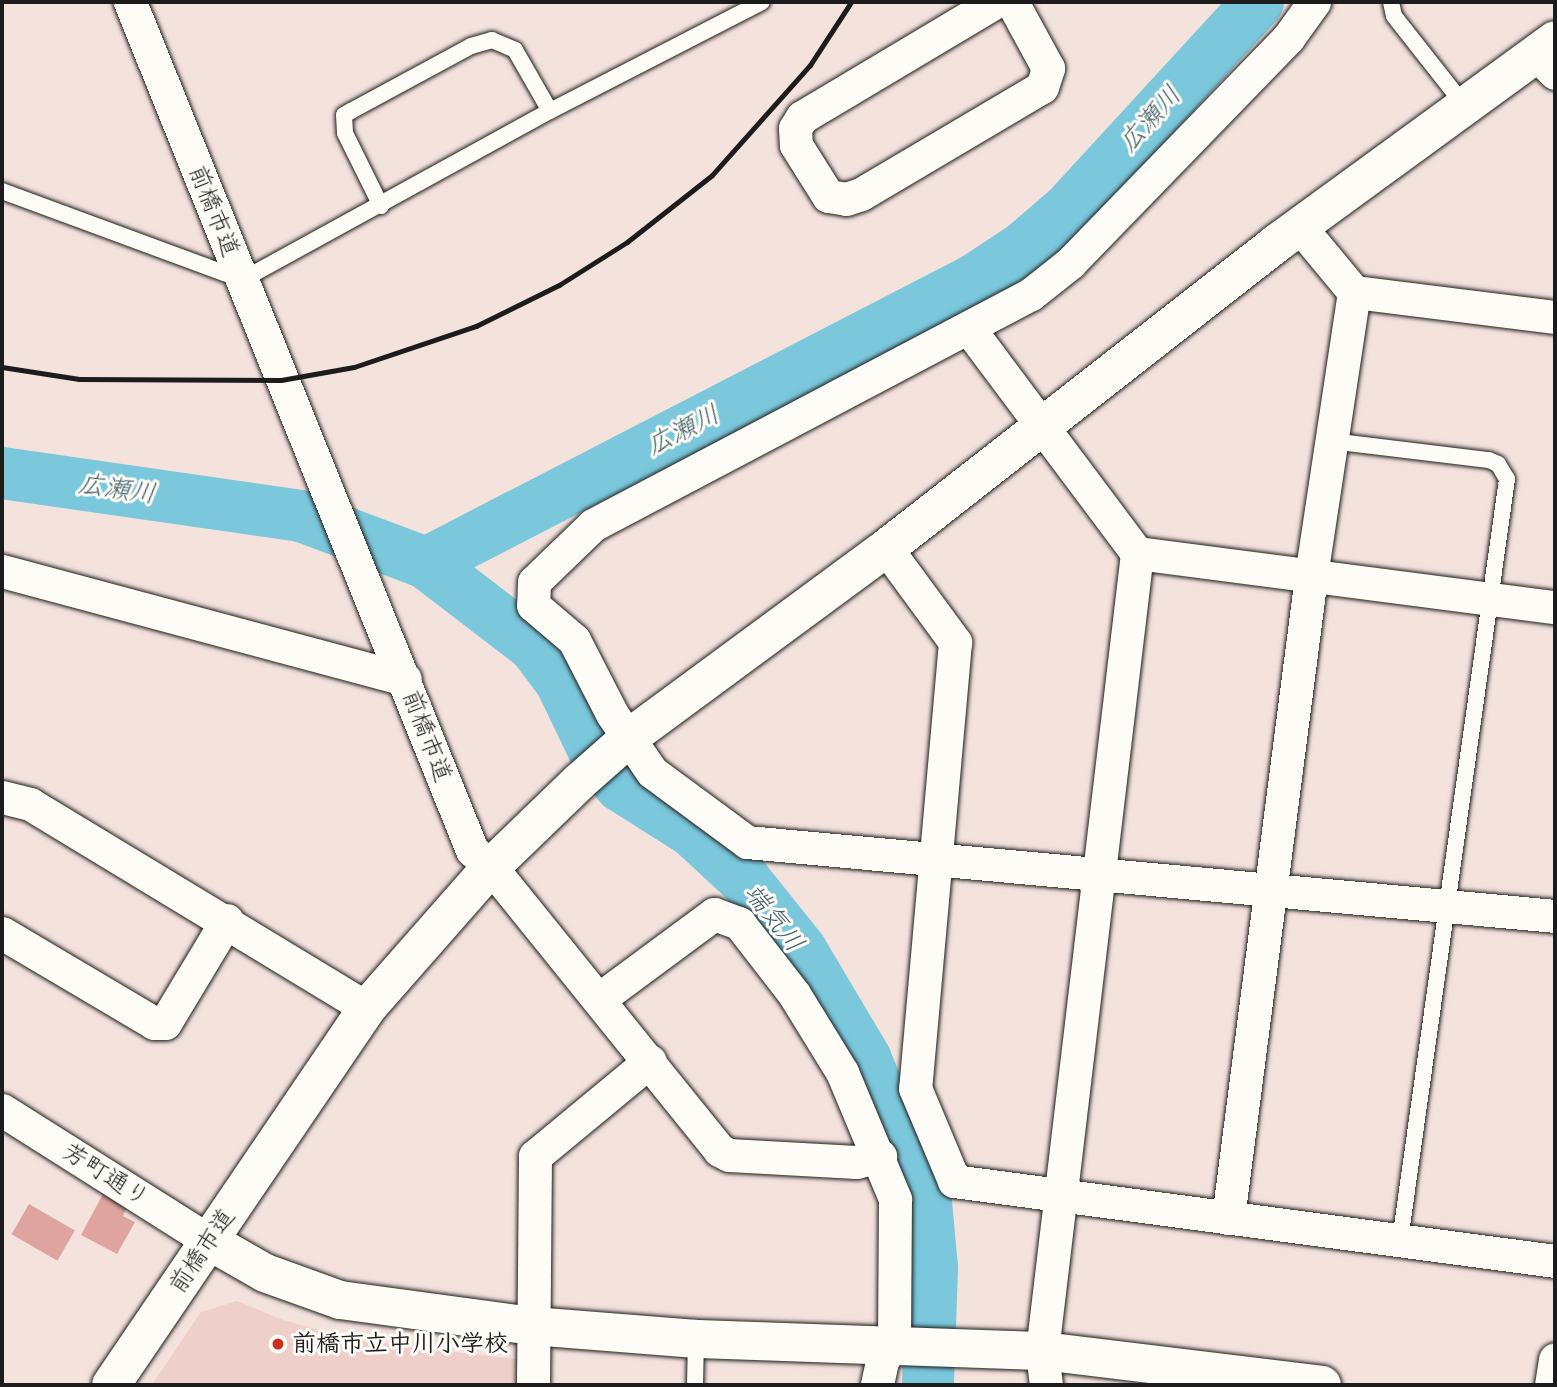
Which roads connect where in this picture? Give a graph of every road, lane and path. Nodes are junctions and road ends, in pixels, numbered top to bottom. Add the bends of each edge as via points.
1 (130, 2) edge
2 (762, 2) edge
3 (995, 2) edge
4 (1012, 2) edge
5 (1314, 2) edge
6 (1391, 2) edge
7 (1549, 56) edge
8 (1464, 105) junction
9 (550, 111) junction
10 (2, 191) edge
11 (381, 205) junction
12 (1300, 227) junction
13 (242, 281) junction
14 (1354, 292) junction
15 (1555, 317) edge
16 (970, 330) junction
17 (1040, 428) junction
18 (1331, 441) junction
19 (886, 548) junction
20 (1137, 553) junction
21 (2, 571) edge
22 (1311, 576) junction
23 (1489, 598) junction
24 (1555, 607) edge
25 (405, 679) junction
26 (630, 737) junction
27 (2, 797) edge
28 (934, 860) junction
29 (491, 867) junction
30 (1097, 874) junction
31 (1272, 891) junction
32 (1446, 905) junction
33 (1555, 916) edge
34 (227, 920) junction
35 (2, 933) edge
36 (599, 999) junction
37 (367, 1008) junction
38 (650, 1062) junction
39 (2, 1110) edge
40 (880, 1156) junction
41 (1060, 1197) junction
42 (1228, 1218) junction
43 (1399, 1240) junction
44 (209, 1241) junction
45 (1555, 1261) edge
46 (532, 1326) junction
47 (696, 1339) junction
48 (915, 1344) junction
49 (1555, 1359) edge
50 (1044, 1368) edge
51 (111, 1385) edge
52 (533, 1385) edge
53 (695, 1385) edge
54 (877, 1385) edge
55 (1322, 1385) edge
56 (1551, 1385) edge

1 - 13 street, 前橋市道
2 - 9 lane
3 - 4 street via 802,117 795,128 796,145 828,196 846,199 861,194 1042,87 1048,68
5 - 16 street via 1288,38 1070,263 1031,294
6 - 8 lane via 1394,16
7 - 8 street
8 - 12 street
9 - 11 lane
9 - 11 lane via 515,50 492,40 471,46 351,111 345,116 345,134
10 - 13 lane
11 - 13 lane
12 - 14 street
12 - 17 street
13 - 25 street, 前橋市道
14 - 15 street
14 - 18 street
16 - 17 street
16 - 26 street via 593,525 534,582 533,605 574,640 612,714
17 - 19 street
17 - 20 street
18 - 22 street
18 - 23 lane via 1498,464 1507,479
19 - 26 street
19 - 28 street via 955,642
20 - 22 street
20 - 30 street
21 - 25 street
22 - 23 street
22 - 31 street
23 - 24 street
23 - 32 lane
25 - 29 street, 前橋市道 via 472,850
26 - 28 street via 652,772 747,842
26 - 29 street
27 - 34 street via 30,804
28 - 30 street
28 - 41 street via 915,1088 954,1181
29 - 36 street
29 - 37 street, 前橋市道
30 - 31 street
30 - 41 street
31 - 32 street
31 - 42 street
32 - 33 street
32 - 43 lane
34 - 35 street via 164,1023 154,1023
34 - 37 street
36 - 38 street
36 - 40 street via 705,920 726,915 738,923 794,994 842,1072
37 - 44 street, 前橋市道
38 - 40 street via 719,1150 729,1155 856,1162
38 - 46 street via 535,1156
39 - 44 street, 芳町通り
40 - 48 street via 898,1218
41 - 42 street
41 - 50 street
42 - 43 street
43 - 45 street
44 - 46 street via 265,1273 340,1300
44 - 51 street, 前橋市道
46 - 47 street
46 - 52 street
47 - 48 street
47 - 53 lane
48 - 50 street
48 - 54 street via 882,1361
49 - 56 street
50 - 55 street

